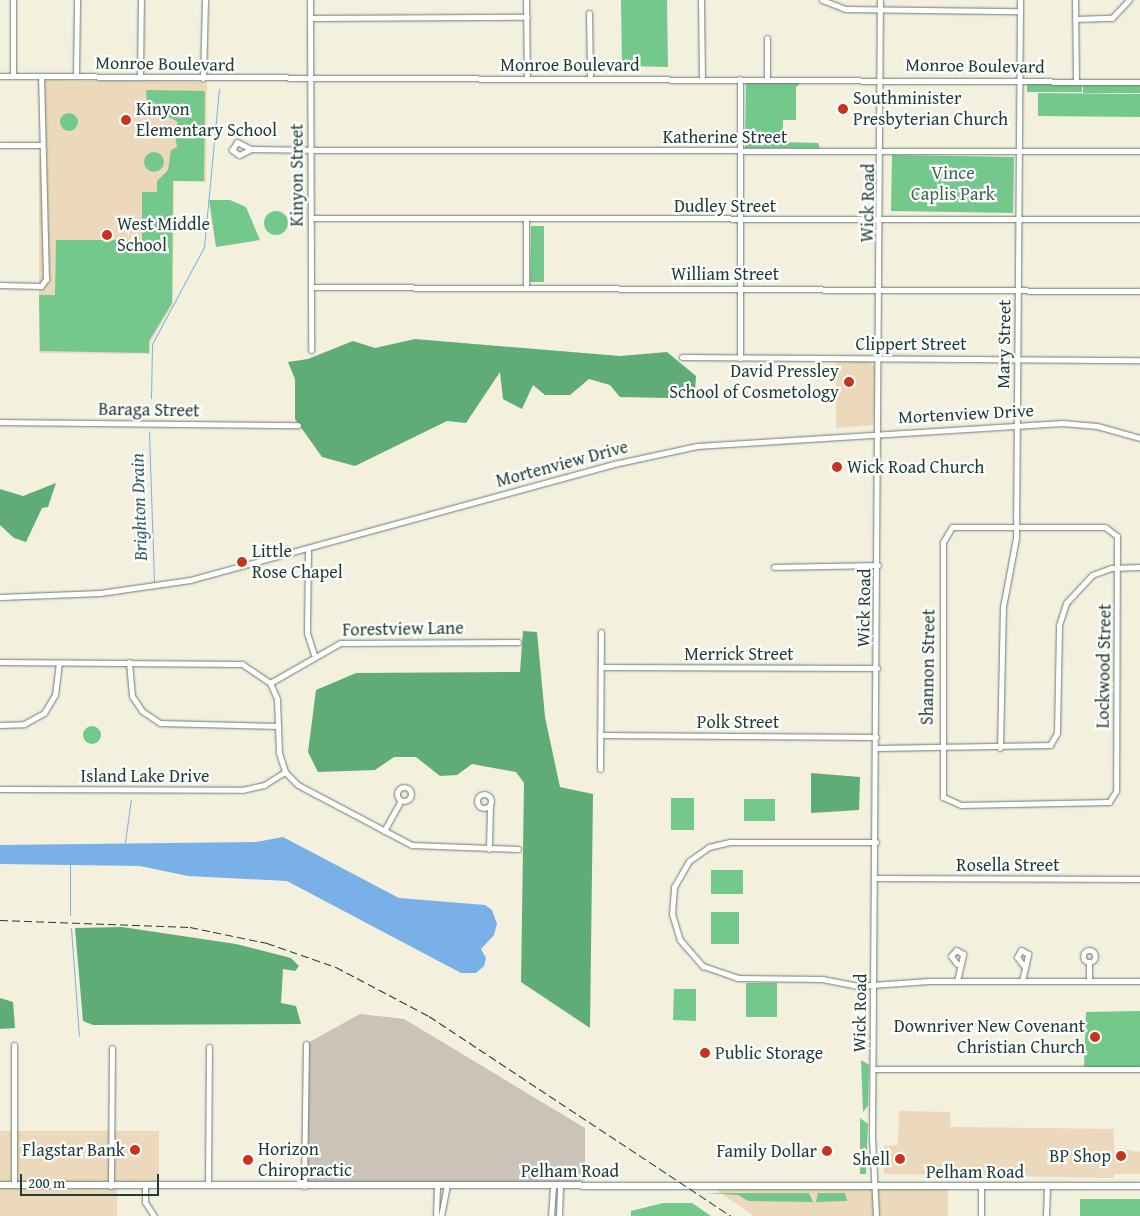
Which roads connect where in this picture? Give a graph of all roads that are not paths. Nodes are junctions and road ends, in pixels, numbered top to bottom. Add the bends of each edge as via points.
1 (13, 0) edge
2 (77, 0) edge
3 (141, 0) edge
4 (204, 0) edge
5 (310, 0) edge
6 (526, 0) edge
7 (701, 0) edge
8 (822, 0) edge
9 (880, 0) edge
10 (1020, 0) edge
11 (1075, 0) edge
12 (1129, 0) edge
13 (880, 9) junction
14 (1020, 11) junction
15 (590, 12) dead end
16 (526, 17) junction
17 (310, 18) junction
18 (1075, 19) junction
19 (767, 38) dead end
20 (0, 76) edge
21 (13, 76) junction
22 (41, 76) junction
23 (76, 76) junction
24 (140, 77) junction
25 (204, 78) junction
26 (310, 79) junction
27 (527, 79) junction
28 (590, 79) junction
29 (702, 79) junction
30 (740, 79) junction
31 (767, 79) junction
32 (882, 79) junction
33 (1021, 80) junction
34 (1076, 81) junction
35 (1140, 82) edge
36 (0, 145) edge
37 (42, 146) junction
38 (251, 149) dead end
39 (310, 149) junction
40 (1020, 150) junction
41 (740, 151) junction
42 (882, 151) junction
43 (1140, 151) edge
44 (310, 218) junction
45 (1019, 218) junction
46 (526, 219) junction
47 (740, 220) junction
48 (881, 220) junction
49 (1140, 220) edge
50 (0, 285) edge
51 (311, 287) junction
52 (526, 287) junction
53 (740, 288) junction
54 (881, 288) junction
55 (1019, 290) junction
56 (1140, 291) edge
57 (311, 350) dead end
58 (682, 357) dead end
59 (880, 357) junction
60 (740, 358) junction
61 (1017, 359) junction
62 (1140, 360) edge
63 (0, 422) edge
64 (1016, 424) junction
65 (298, 425) dead end
66 (879, 432) junction
67 (1140, 438) edge
68 (1016, 526) junction
69 (308, 549) junction
70 (878, 565) junction
71 (774, 567) dead end
72 (1118, 567) junction
73 (1140, 567) edge
74 (0, 597) edge
75 (600, 632) dead end
76 (518, 642) dead end
77 (314, 654) junction
78 (0, 662) edge
79 (59, 662) junction
80 (129, 662) junction
81 (601, 667) junction
82 (877, 668) junction
83 (270, 683) junction
84 (0, 725) edge
85 (278, 726) junction
86 (600, 735) junction
87 (876, 737) junction
88 (876, 748) junction
89 (941, 748) junction
90 (1000, 748) junction
91 (600, 769) dead end
92 (285, 772) junction
93 (0, 789) edge
94 (401, 800) dead end
95 (946, 801) joint
96 (490, 805) dead end
97 (384, 831) junction
98 (876, 842) junction
99 (489, 848) junction
100 (518, 849) dead end
101 (876, 878) junction
102 (1140, 879) edge
103 (957, 964) dead end
104 (1089, 964) dead end
105 (1023, 965) dead end
106 (1140, 980) edge
107 (957, 981) junction
108 (1022, 981) junction
109 (1088, 981) junction
110 (875, 986) junction
111 (306, 1044) dead end
112 (14, 1045) dead end
113 (112, 1048) dead end
114 (209, 1048) dead end
115 (873, 1069) junction
116 (1140, 1069) edge
117 (0, 1185) edge
118 (14, 1185) junction
119 (208, 1185) junction
120 (111, 1186) junction
121 (145, 1186) junction
122 (304, 1186) junction
123 (437, 1186) junction
124 (447, 1186) junction
125 (556, 1186) junction
126 (981, 1186) junction
127 (1047, 1186) junction
128 (1140, 1186) edge
129 (872, 1187) junction
130 (154, 1216) edge
131 (436, 1216) edge
132 (441, 1216) edge
133 (551, 1216) edge
134 (559, 1216) edge
135 (876, 1216) edge
136 (981, 1216) edge
137 (1046, 1216) edge

1 - 21 street
2 - 23 street
3 - 24 street
4 - 25 street
5 - 17 street, Kinyon Street
6 - 16 street
7 - 29 street
8 - 13 street via 840,9
9 - 13 street, Wick Road
10 - 14 street, Mary Street
11 - 18 street
12 - 18 street via 1112,18
13 - 14 street
13 - 32 street, Wick Road
14 - 33 street, Mary Street
15 - 28 street
16 - 17 street
16 - 27 street
17 - 26 street, Kinyon Street
18 - 34 street
19 - 31 street
20 - 21 street, Monroe Boulevard
21 - 22 street, Monroe Boulevard
22 - 23 street, Monroe Boulevard
22 - 37 street
23 - 24 street, Monroe Boulevard
24 - 25 street, Monroe Boulevard
25 - 26 street, Monroe Boulevard
26 - 27 street, Monroe Boulevard
26 - 39 street, Kinyon Street
27 - 28 street, Monroe Boulevard
28 - 29 street, Monroe Boulevard
29 - 30 street, Monroe Boulevard
30 - 31 street, Monroe Boulevard
30 - 41 street
31 - 32 street, Monroe Boulevard
32 - 33 street, Monroe Boulevard
32 - 42 street, Wick Road
33 - 34 street, Monroe Boulevard
33 - 40 street, Mary Street
34 - 35 street, Monroe Boulevard
36 - 37 street
37 - 50 street via 46,166 46,279 41,286
38 - 39 street, Katherine Street
39 - 41 street, Katherine Street
39 - 44 street, Kinyon Street
40 - 42 street, Katherine Street
40 - 43 street, Katherine Street
40 - 45 street, Mary Street
41 - 42 street, Katherine Street
41 - 47 street
42 - 48 street, Wick Road
44 - 46 street, Dudley Street
44 - 51 street, Kinyon Street
45 - 48 street, Dudley Street
45 - 49 street, Dudley Street
45 - 55 street, Mary Street
46 - 47 street, Dudley Street
46 - 52 street
47 - 48 street, Dudley Street
47 - 53 street
48 - 54 street, Wick Road
51 - 52 street, William Street
51 - 57 street, Kinyon Street
52 - 53 street, William Street
53 - 54 street, William Street
53 - 60 street
54 - 55 street, William Street
54 - 59 street, Wick Road
55 - 56 street, William Street
55 - 61 street, Mary Street
58 - 60 street, Clippert Street
59 - 60 street, Clippert Street
59 - 61 street, Clippert Street
59 - 66 street, Wick Road
61 - 62 street, Clippert Street
61 - 64 street, Mary Street
63 - 65 street, Baraga Street
64 - 66 street, Mortenview Drive
64 - 67 street, Mortenview Drive via 1074,423
64 - 68 street, Mary Street
66 - 69 street, Mortenview Drive via 752,440 667,452
66 - 70 street, Wick Road
68 - 72 street, Lockwood Street via 1105,527 1114,532
68 - 89 street, Shannon Street via 959,526 946,532
68 - 90 street, Mary Street via 1002,607
69 - 74 street, Mortenview Drive via 176,583 100,593
69 - 77 street via 306,633
70 - 71 street
70 - 82 street, Wick Road
72 - 73 street
72 - 90 street via 1084,580 1062,610 1057,733 1053,743 1044,748
72 - 95 street, Lockwood Street via 1116,791 1110,801 1083,805
75 - 81 street
76 - 77 street, Forestview Lane via 350,641
77 - 83 street, Forestview Lane
78 - 79 street
79 - 80 street
79 - 84 street via 55,695 44,713 24,724
80 - 83 street via 239,663
80 - 85 street via 132,696 142,711 160,723
81 - 82 street, Merrick Street
81 - 86 street
82 - 87 street, Wick Road
83 - 85 street via 277,699
85 - 92 street
86 - 87 street, Polk Street
86 - 91 street
87 - 88 street, Wick Road
88 - 89 street
88 - 98 street, Wick Road
89 - 90 street
89 - 95 street, Shannon Street via 941,790
92 - 93 street, Island Lake Drive via 264,785 242,790
92 - 97 street via 298,785
94 - 97 street
96 - 99 street
97 - 99 street via 424,848
98 - 101 street, Wick Road
98 - 110 street via 714,845 683,869 672,909 685,948 717,974
99 - 100 street
101 - 102 street, Rosella Street
101 - 110 street, Wick Road
103 - 107 street
104 - 109 street
105 - 108 street
106 - 109 street
107 - 108 street
107 - 110 street
108 - 109 street
110 - 115 street, Wick Road
111 - 122 street
112 - 118 street
113 - 120 street
114 - 119 street
115 - 116 street
115 - 129 street, Wick Road
117 - 118 main road, Pelham Road
118 - 120 main road, Pelham Road
119 - 121 main road, Pelham Road
119 - 122 main road, Pelham Road
120 - 121 main road, Pelham Road
121 - 130 street via 145,1202
122 - 123 main road, Pelham Road
123 - 124 main road, Pelham Road
123 - 131 street
124 - 125 main road, Pelham Road
124 - 132 street
125 - 129 main road, Pelham Road
125 - 133 street
125 - 134 street
126 - 127 main road, Pelham Road
126 - 129 main road, Pelham Road
126 - 136 street
127 - 128 main road, Pelham Road
127 - 137 street
129 - 135 street, Wick Road

